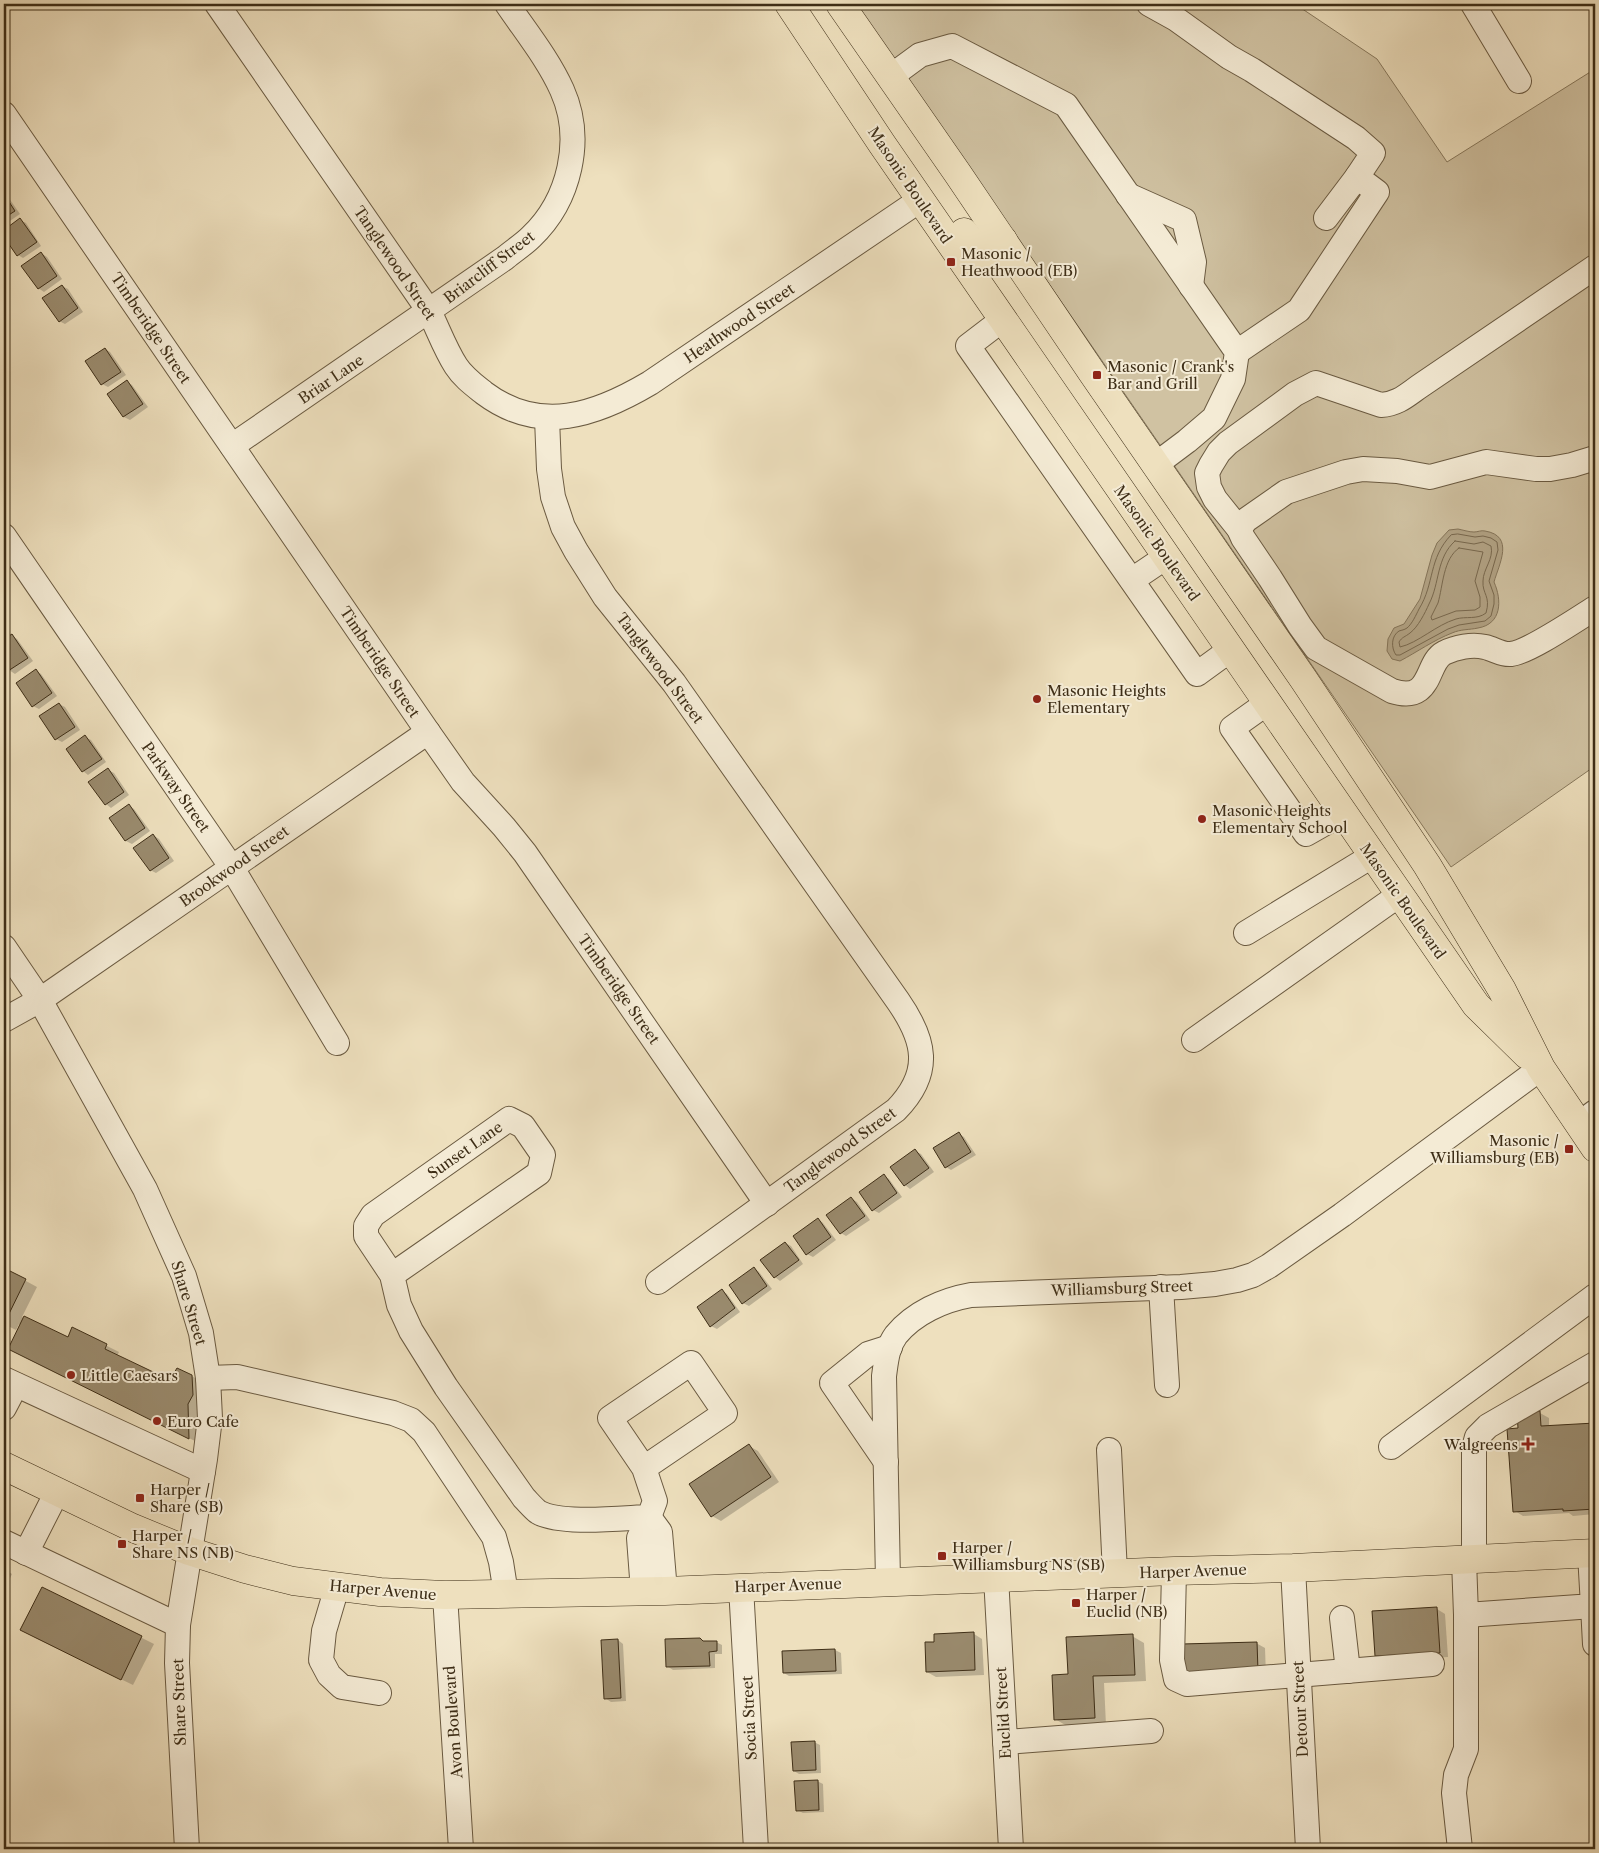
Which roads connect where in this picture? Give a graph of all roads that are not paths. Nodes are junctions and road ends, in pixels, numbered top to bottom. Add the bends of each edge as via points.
1 (217, 4) edge
2 (507, 4) edge
3 (789, 4) edge
4 (840, 4) edge
5 (1149, 4) edge
6 (1472, 4) edge
7 (890, 77) junction
8 (1519, 81) dead end
9 (4, 114) edge
10 (11, 139) edge
11 (1356, 177) junction
12 (1128, 195) junction
13 (922, 202) junction
14 (1326, 218) dead end
15 (1003, 240) junction
16 (1595, 267) edge
17 (1191, 286) junction
18 (429, 311) junction
19 (1002, 320) junction
20 (1021, 347) junction
21 (1237, 352) junction
22 (546, 418) junction
23 (232, 446) junction
24 (1595, 458) edge
25 (1155, 465) junction
26 (1239, 529) junction
27 (4, 536) edge
28 (1166, 557) junction
29 (1132, 580) junction
30 (1595, 608) edge
31 (1230, 650) junction
32 (1267, 704) junction
33 (1326, 714) junction
34 (428, 732) junction
35 (1356, 760) junction
36 (1343, 813) junction
37 (1372, 856) junction
38 (1426, 865) junction
39 (232, 868) junction
40 (1399, 895) junction
41 (1246, 934) dead end
42 (4, 947) edge
43 (40, 1000) junction
44 (4, 1020) edge
45 (1194, 1040) dead end
46 (337, 1044) dead end
47 (1541, 1068) junction
48 (1587, 1118) edge
49 (1595, 1148) edge
50 (767, 1204) junction
51 (392, 1275) junction
52 (658, 1282) dead end
53 (1161, 1287) junction
54 (1595, 1296) edge
55 (890, 1347) junction
56 (1595, 1364) edge
57 (208, 1378) junction
58 (10, 1382) edge
59 (1168, 1385) dead end
60 (4, 1408) edge
61 (1391, 1447) dead end
62 (1109, 1450) dead end
63 (886, 1462) junction
64 (4, 1466) edge
65 (644, 1468) junction
66 (203, 1471) junction
67 (57, 1492) junction
68 (649, 1517) junction
69 (4, 1542) edge
70 (189, 1551) junction
71 (26, 1553) junction
72 (1593, 1554) edge
73 (1469, 1560) junction
74 (1293, 1568) junction
75 (1174, 1571) junction
76 (1115, 1573) junction
77 (996, 1578) junction
78 (888, 1581) junction
79 (337, 1587) junction
80 (741, 1587) junction
81 (654, 1591) junction
82 (506, 1594) junction
83 (445, 1595) junction
84 (1593, 1606) junction
85 (1466, 1615) junction
86 (1342, 1618) dead end
87 (178, 1625) junction
88 (1595, 1644) edge
89 (1432, 1664) dead end
90 (1348, 1671) junction
91 (1298, 1676) junction
92 (379, 1692) dead end
93 (1151, 1730) dead end
94 (1005, 1742) junction
95 (187, 1849) edge
96 (461, 1849) edge
97 (756, 1849) edge
98 (1011, 1849) edge
99 (1308, 1849) edge
100 (1460, 1849) edge

1 - 18 street, Tanglewood Street
2 - 18 street, Briarcliff Street via 562,90 571,115 573,142 569,173 559,199 532,237
3 - 13 main road, Masonic Boulevard
4 - 7 main road, Masonic Boulevard
5 - 11 street via 1356,138 1373,154
6 - 8 street
7 - 12 street via 920,55 952,46 1066,105
7 - 15 main road, Masonic Boulevard
9 - 10 street, Timberidge Street
10 - 23 street, Timberidge Street
11 - 14 street
11 - 21 street via 1377,192 1325,273 1299,310
12 - 17 street
12 - 17 street via 1184,220 1194,262
13 - 15 main road via 944,203 987,263 993,263 1000,256
13 - 19 main road, Masonic Boulevard
13 - 22 street, Heathwood Street via 624,398 579,414
15 - 25 main road, Masonic Boulevard
16 - 26 street via 1402,400 1382,406 1316,383 1253,424 1219,452 1207,473 1215,498
17 - 21 street
18 - 22 street, Tanglewood Street via 456,366 472,383 493,400
18 - 23 street, Briar Lane
19 - 20 main road, Masonic Boulevard
19 - 29 street via 968,346
20 - 25 main road via 1070,396 1119,464 1132,471
20 - 28 main road, Masonic Boulevard
21 - 25 street via 1233,379 1214,418
22 - 50 street, Tanglewood Street via 553,496 563,527 576,551 605,597 674,683 898,1001 919,1040 921,1059 915,1086 908,1098
23 - 34 street, Timberidge Street
24 - 26 street via 1550,469 1486,462 1430,477 1363,468 1286,492 1246,520
25 - 33 main road, Masonic Boulevard
26 - 30 street via 1316,648 1400,693 1409,693 1424,684 1441,654 1472,646 1511,654 1529,648
27 - 39 street, Parkway Street
28 - 29 street
28 - 31 main road, Masonic Boulevard
29 - 31 street via 1197,674
31 - 32 main road, Masonic Boulevard
32 - 33 main road via 1284,697 1302,698
32 - 36 main road, Masonic Boulevard
32 - 36 street via 1232,728 1306,834
33 - 35 main road, Masonic Boulevard
34 - 39 street, Brookwood Street
34 - 50 street, Timberidge Street via 464,782 524,853
35 - 36 main road via 1354,794
35 - 38 main road, Masonic Boulevard
36 - 37 main road, Masonic Boulevard
37 - 40 main road, Masonic Boulevard
37 - 41 street
38 - 40 main road via 1419,883
38 - 47 main road, Masonic Boulevard via 1502,990
39 - 43 street, Brookwood Street
39 - 46 street, Parkway Street
40 - 45 street
40 - 47 main road, Masonic Boulevard via 1476,1005
42 - 43 street, Share Street
43 - 44 street, Brookwood Street
43 - 57 street, Share Street via 145,1189 184,1276 201,1333
47 - 48 main road, Masonic Boulevard
47 - 53 street, Williamsburg Street via 1269,1266 1253,1275 1222,1282
48 - 49 main road, Masonic Boulevard
50 - 52 street, Tanglewood Street
51 - 51 street, Sunset Lane via 366,1236 366,1226 373,1214 509,1119 523,1126 543,1155 539,1173
51 - 68 street, Sunset Lane via 399,1305 411,1331 446,1387 524,1498 537,1511 553,1518 571,1519
53 - 55 street, Williamsburg Street via 955,1298 916,1318 896,1336
53 - 59 street
54 - 61 street
55 - 63 street, Williamsburg Street via 884,1376
55 - 63 street via 868,1354 832,1383
56 - 73 street via 1488,1426 1477,1437
57 - 66 street, Share Street via 210,1418
57 - 82 street via 237,1376 411,1420 424,1432 494,1537
58 - 60 street
58 - 66 street
62 - 76 street
63 - 78 street, Williamsburg Street
64 - 67 main road, Harper Avenue
65 - 65 street via 610,1418 692,1363 725,1413
65 - 68 street via 655,1501
66 - 70 street, Share Street
67 - 70 main road, Harper Avenue
67 - 71 street
68 - 81 street via 639,1538
69 - 71 street
70 - 79 main road, Harper Avenue via 293,1581
70 - 87 street, Share Street
71 - 87 street
72 - 73 main road, Harper Avenue
72 - 84 street
73 - 74 main road, Harper Avenue
73 - 85 street
74 - 75 main road, Harper Avenue
74 - 91 street, Detour Street
75 - 76 main road, Harper Avenue
75 - 91 street via 1172,1660 1176,1679 1187,1684
76 - 77 main road, Harper Avenue
77 - 78 main road, Harper Avenue
77 - 94 street, Euclid Street
78 - 80 main road, Harper Avenue
79 - 83 main road, Harper Avenue
79 - 92 street via 324,1631 321,1660 329,1675 342,1687
80 - 81 main road, Harper Avenue
80 - 97 street, Socia Street
81 - 82 main road, Harper Avenue
82 - 83 main road, Harper Avenue
83 - 96 street, Avon Boulevard
84 - 85 street
84 - 88 street
85 - 100 street via 1466,1749 1456,1775 1454,1793
86 - 90 street
87 - 95 street, Share Street via 176,1663
89 - 90 street
90 - 91 street
91 - 99 street, Detour Street
93 - 94 street
94 - 98 street, Euclid Street

